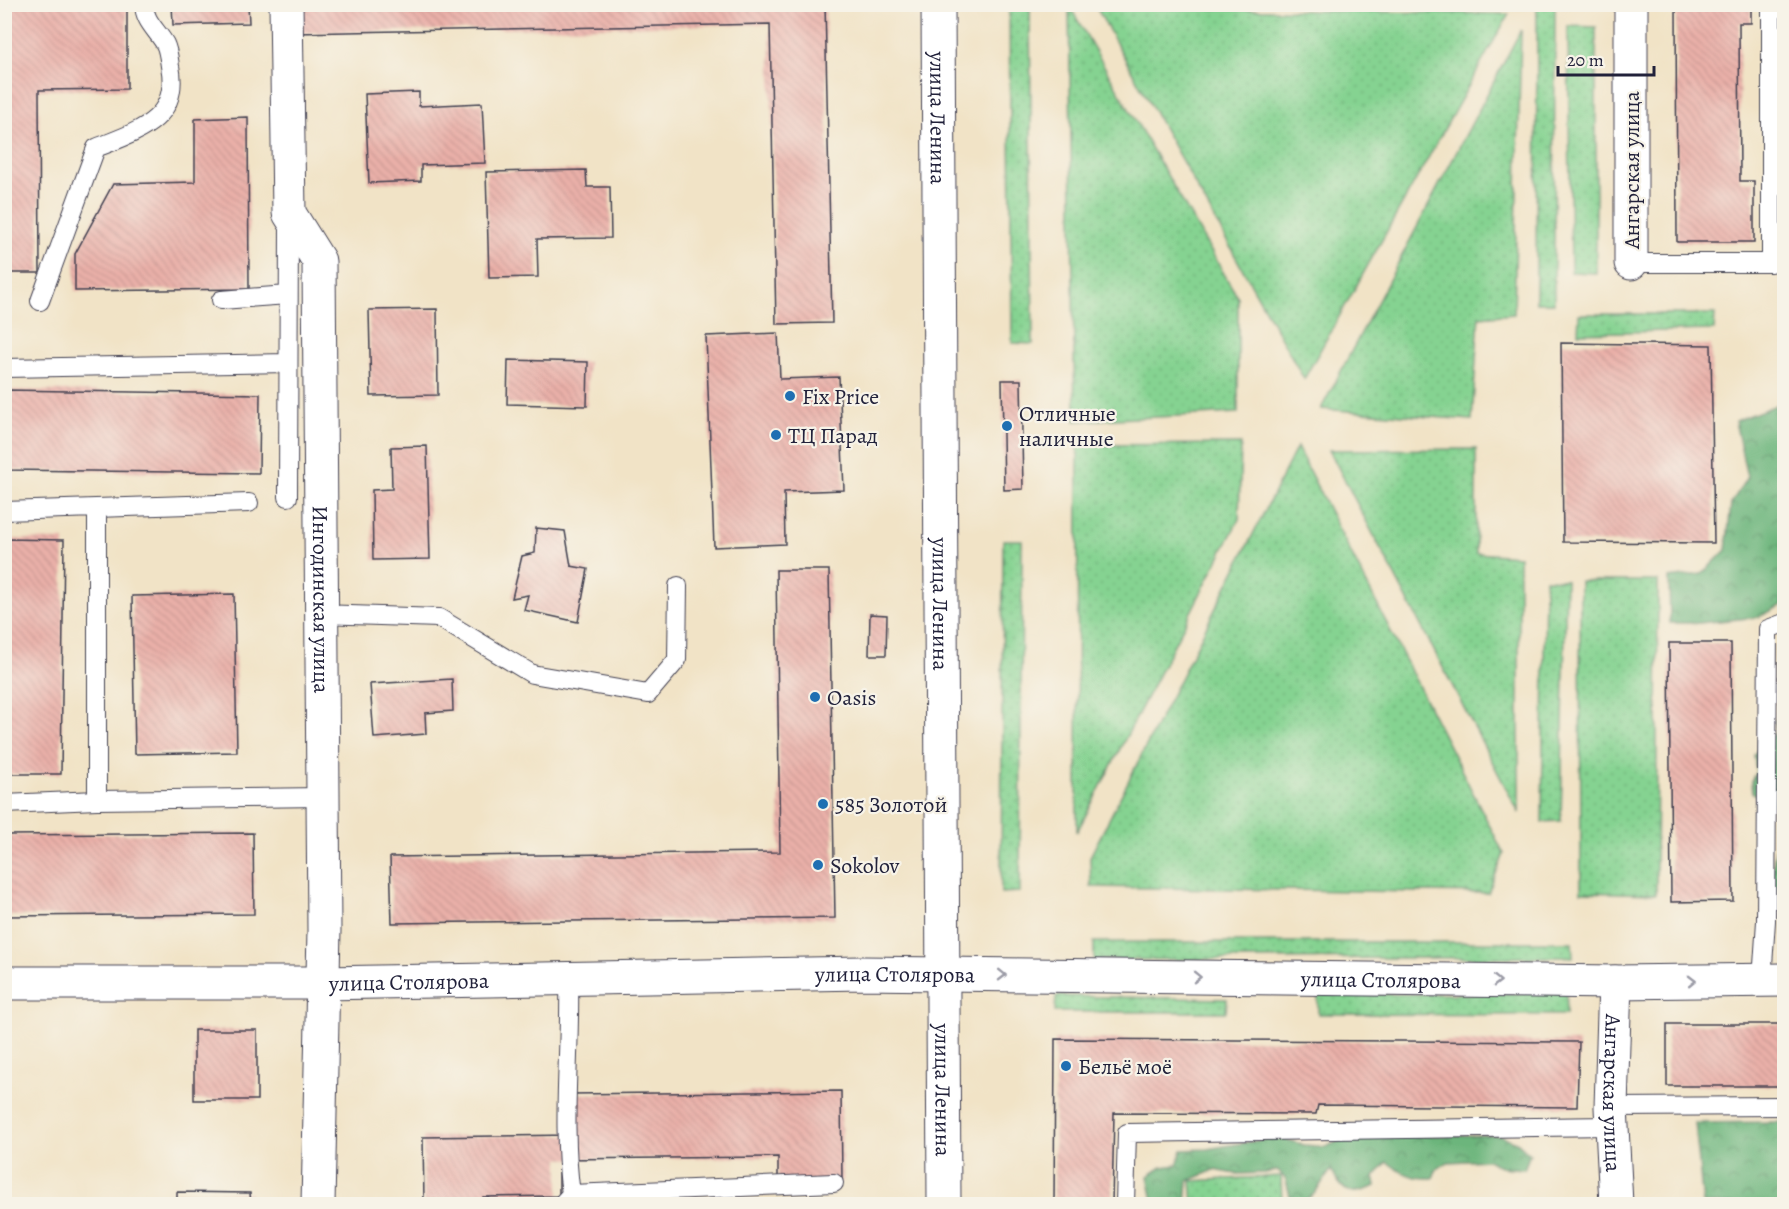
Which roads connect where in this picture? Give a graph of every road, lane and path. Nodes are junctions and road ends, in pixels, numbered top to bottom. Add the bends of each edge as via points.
1 (144, 4) edge
2 (286, 4) edge
3 (938, 4) edge
4 (1631, 4) edge
5 (1771, 4) edge
6 (1778, 27) edge
7 (1785, 206) edge
8 (289, 213) junction
9 (1771, 220) junction
10 (1631, 263) joint
11 (288, 296) junction
12 (221, 300) dead end
13 (40, 301) dead end
14 (288, 363) junction
15 (4, 368) edge
16 (288, 497) dead end
17 (249, 503) dead end
18 (97, 508) junction
19 (4, 511) edge
20 (678, 586) dead end
21 (321, 614) junction
22 (1785, 623) edge
23 (322, 797) junction
24 (97, 800) junction
25 (4, 804) edge
26 (943, 974) junction
27 (569, 978) junction
28 (1774, 980) edge
29 (1615, 982) junction
30 (4, 983) edge
31 (323, 983) junction
32 (1785, 1106) edge
33 (1612, 1116) junction
34 (834, 1183) dead end
35 (566, 1199) edge
36 (318, 1204) edge
37 (944, 1204) edge
38 (1125, 1204) edge
39 (1616, 1204) edge

1 - 13 lane via 144,15 166,45 173,78 167,106 146,128 96,148
2 - 8 street
3 - 26 street, улица Ленина
4 - 10 street, Ангарская улица
5 - 6 lane
6 - 9 lane
7 - 9 lane
8 - 11 lane
8 - 21 street, Ингодинская улица via 319,261
9 - 10 lane via 1771,263
11 - 12 lane
11 - 14 lane
14 - 15 lane
14 - 16 lane
17 - 18 lane
18 - 19 lane
18 - 24 lane
20 - 21 lane via 677,660 648,694 532,674 439,618
21 - 23 street, Ингодинская улица
22 - 28 lane via 1768,629 1766,921
23 - 24 lane
23 - 31 street, Ингодинская улица
24 - 25 lane
26 - 27 street, улица Столярова
26 -> 29 street, улица Столярова
26 - 37 street, улица Ленина
27 - 31 street, улица Столярова
27 - 35 lane
29 -> 28 street, улица Столярова
29 - 33 street, Ангарская улица
30 - 31 street, улица Столярова
31 - 36 street, Ингодинская улица
32 - 33 lane
33 - 38 lane via 1127,1133
33 - 39 street, Ангарская улица
34 - 35 lane

